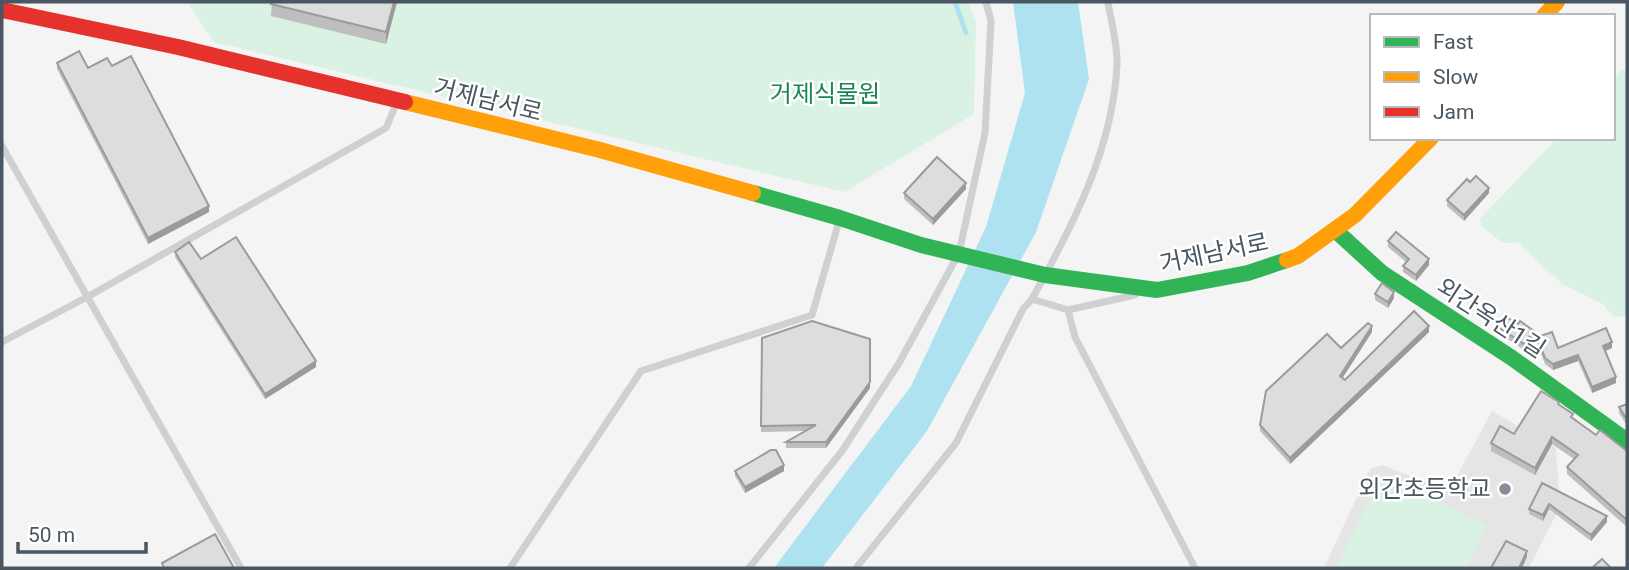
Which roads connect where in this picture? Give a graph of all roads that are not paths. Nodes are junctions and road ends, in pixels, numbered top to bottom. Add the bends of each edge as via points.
1 (986, 2) edge
2 (1108, 2) edge
3 (2, 10) edge
4 (397, 101) junction
5 (1429, 140) edge
6 (2, 146) edge
7 (840, 218) junction
8 (1335, 230) junction
9 (959, 253) junction
10 (1045, 275) junction
11 (1157, 290) junction
12 (89, 296) junction
13 (1032, 299) junction
14 (1068, 310) junction
15 (2, 342) edge
16 (1627, 441) edge
17 (241, 568) edge
18 (510, 568) edge
19 (749, 568) edge
20 (856, 568) edge
21 (1195, 568) edge

1 - 9 lane via 991,21 985,133
2 - 10 lane via 1117,63 1109,129 1091,180
3 - 4 main road, 거제남서로
4 - 7 main road, 거제남서로 via 600,150
4 - 12 lane via 386,128
5 - 8 main road, 거제남서로
6 - 12 lane
7 - 9 main road, 거제남서로
7 - 18 lane via 812,315 641,371
8 - 11 main road, 거제남서로 via 1298,256 1248,273
8 - 16 main road, 외간옥산1길 via 1370,265
9 - 10 main road, 거제남서로
9 - 19 lane via 899,363 842,451
10 - 11 main road, 거제남서로
10 - 13 lane
11 - 14 lane
12 - 15 lane
12 - 17 lane
13 - 14 lane
13 - 20 lane via 956,443
14 - 21 lane via 1075,337

